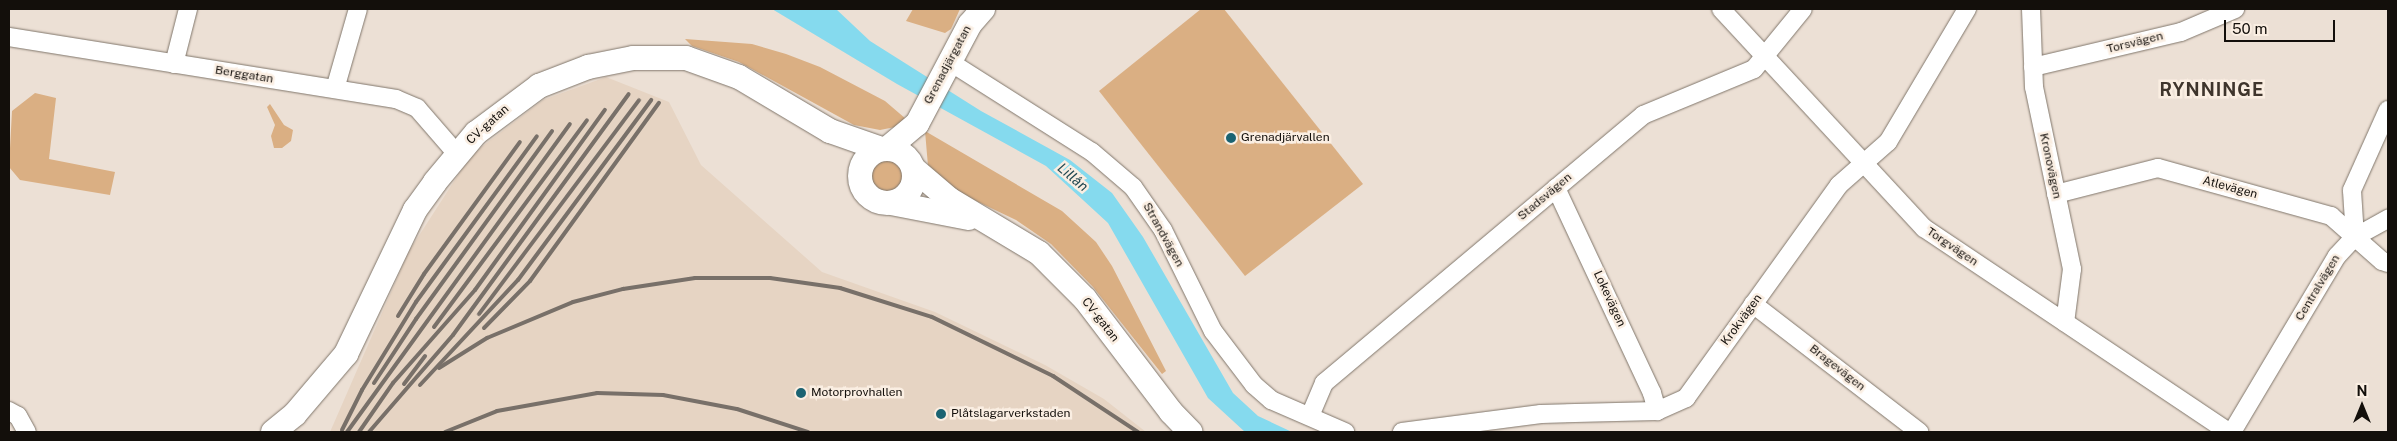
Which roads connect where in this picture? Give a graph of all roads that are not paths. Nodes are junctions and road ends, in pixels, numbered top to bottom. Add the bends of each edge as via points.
1 (188, 9) edge
2 (358, 9) edge
3 (983, 9) edge
4 (1721, 9) edge
5 (1803, 9) edge
6 (1967, 9) edge
7 (2031, 9) edge
8 (2235, 9) edge
9 (9, 37) edge
10 (1764, 56) junction
11 (174, 64) junction
12 (2033, 67) junction
13 (946, 70) junction
14 (335, 90) junction
15 (2388, 110) edge
16 (917, 124) junction
17 (830, 131) junction
18 (884, 149) junction
19 (457, 154) junction
20 (1864, 164) junction
21 (913, 167) junction
22 (860, 175) junction
23 (1556, 188) junction
24 (2056, 194) junction
25 (891, 203) junction
26 (2388, 219) edge
27 (992, 224) junction
28 (2354, 237) junction
29 (2388, 262) edge
30 (1753, 304) junction
31 (2064, 323) junction
32 (9, 411) edge
33 (1657, 412) junction
34 (1310, 416) junction
35 (27, 432) edge
36 (273, 432) edge
37 (1190, 432) edge
38 (1345, 432) edge
39 (1402, 432) edge
40 (1919, 432) edge
41 (2230, 432) edge

1 - 11 street
2 - 14 street
3 - 13 street, Grenadjärgatan via 970,24
4 - 10 street, Torgvägen
5 - 10 street, Stadsvägen
6 - 20 street, Krokvägen via 1888,142
7 - 12 street, Kronovägen
8 - 12 street, Torsvägen via 2180,32
9 - 11 street, Berggatan
10 - 20 street, Torgvägen
10 - 23 street, Stadsvägen via 1754,69 1643,115
11 - 14 street, Berggatan
12 - 24 street, Kronovägen via 2034,87
13 - 16 street, Grenadjärgatan
13 - 34 street, Strandvägen via 1092,152 1133,187 1163,230 1213,330 1236,364 1271,400
14 - 19 street, Berggatan via 396,99 417,108
15 - 28 street via 2352,190
16 - 18 street, Grenadjärgatan
16 - 21 street, Grenadjärgatan
17 - 18 street, CV-gatan
17 - 19 street, CV-gatan via 740,76 712,65 686,58 633,58 588,67 539,86 495,116
17 - 22 street, CV-gatan via 848,149
18 - 21 street via 900,152
18 - 22 street via 866,158
19 - 36 street, CV-gatan via 415,210 346,354 295,414
20 - 30 street, Krokvägen via 1839,185
20 - 31 street, Torgvägen via 1924,228
21 - 25 street via 912,188 903,198
21 - 27 street, CV-gatan via 949,199
22 - 25 street via 867,194 876,201
23 - 33 street, Lokevägen via 1652,393
23 - 34 street, Stadsvägen via 1324,383
24 - 28 street, Atlevägen via 2158,168 2331,216
24 - 31 street, Kronovägen via 2072,269
25 - 27 street, CV-gatan
26 - 28 street
27 - 37 street, CV-gatan via 1039,253 1085,300
28 - 29 street, Atlevägen
28 - 41 street, Centralvägen via 2337,256
30 - 33 street, Krokvägen via 1686,398
30 - 40 street, Bragevägen
31 - 41 street, Torgvägen
32 - 35 street via 18,416
33 - 39 street, Krokvägen via 1541,414
34 - 38 street, Strandvägen

